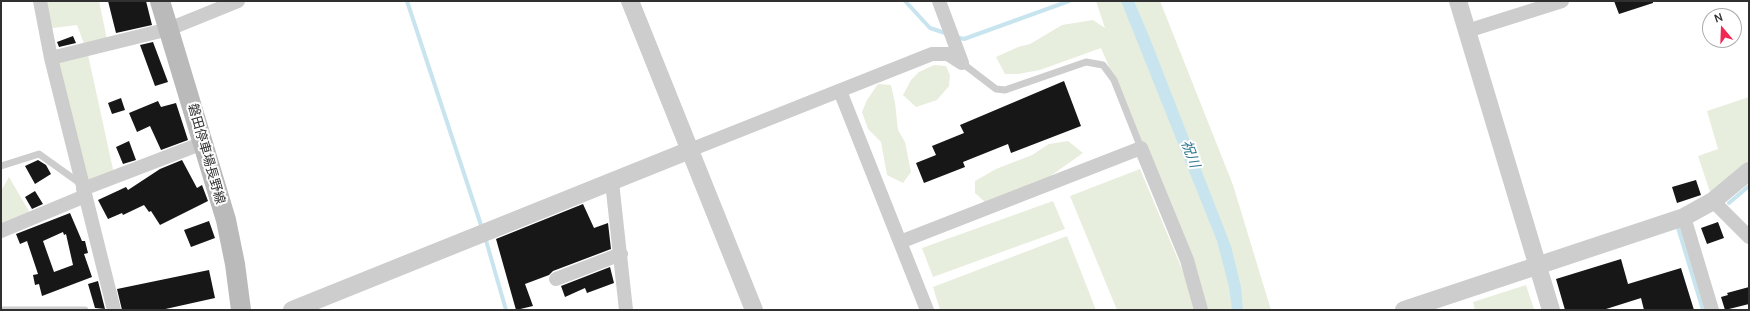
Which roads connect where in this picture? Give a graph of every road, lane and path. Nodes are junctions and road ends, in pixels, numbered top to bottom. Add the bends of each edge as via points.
1 (40, 1) edge
2 (160, 1) edge
3 (238, 1) edge
4 (630, 1) edge
5 (939, 1) edge
6 (1458, 1) edge
7 (1562, 1) edge
8 (169, 29) junction
9 (1467, 30) junction
10 (51, 58) junction
11 (962, 63) junction
12 (840, 91) junction
13 (203, 143) junction
14 (1141, 148) junction
15 (690, 150) junction
16 (1, 166) edge
17 (1749, 172) edge
18 (612, 182) junction
19 (83, 190) junction
20 (1713, 201) junction
21 (1684, 217) junction
22 (1, 231) edge
23 (1749, 237) edge
24 (900, 242) junction
25 (621, 254) junction
26 (1537, 265) junction
27 (556, 279) dead end
28 (1, 310) edge
29 (85, 310) edge
30 (114, 310) edge
31 (242, 310) edge
32 (292, 310) edge
33 (626, 310) edge
34 (754, 310) edge
35 (927, 310) edge
36 (1201, 310) edge
37 (1404, 310) edge
38 (1551, 310) edge
39 (1712, 310) edge

1 - 10 street
2 - 8 main road, 磐田停車場長野線
3 - 8 street
4 - 15 street
5 - 11 street
6 - 9 street
7 - 9 street
8 - 10 street
8 - 13 main road, 磐田停車場長野線
9 - 26 street
10 - 19 street
11 - 12 street via 948,54 932,54
11 - 14 lane via 996,89 1005,90 1086,62 1103,65 1114,80
12 - 15 street
12 - 24 street
13 - 19 street
13 - 31 main road, 磐田停車場長野線 via 226,220 236,264
14 - 24 street
14 - 36 street via 1187,260
15 - 18 street
15 - 34 street
16 - 19 lane via 39,154
17 - 20 street
18 - 25 street
18 - 32 street
19 - 22 street
19 - 30 street
20 - 21 street
20 - 23 street
21 - 26 street
21 - 39 street
24 - 35 street
25 - 27 street
25 - 33 street
26 - 37 street
26 - 38 street
28 - 29 lane

